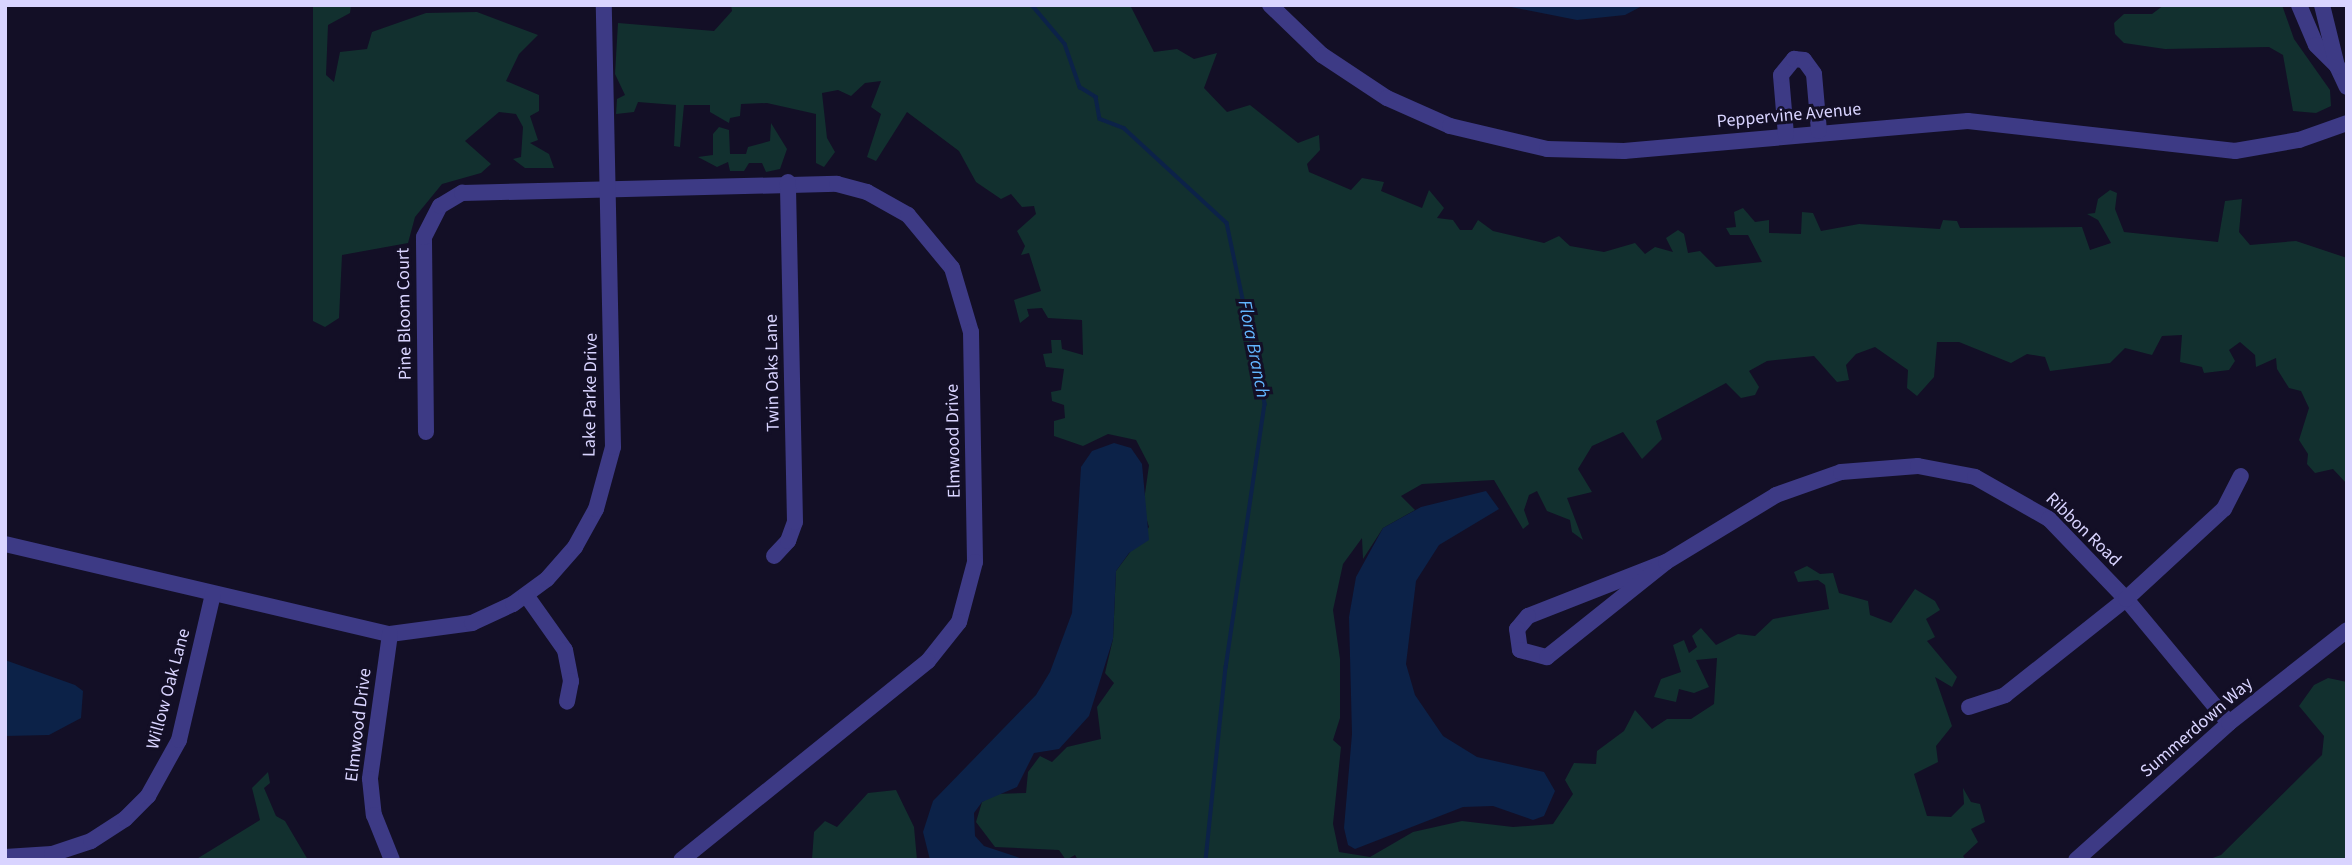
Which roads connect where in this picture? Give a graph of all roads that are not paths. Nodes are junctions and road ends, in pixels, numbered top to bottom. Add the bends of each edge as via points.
1 (604, 5) edge
2 (1270, 5) edge
3 (2299, 5) edge
4 (2322, 5) edge
5 (2337, 66) junction
6 (2347, 88) edge
7 (2347, 123) edge
8 (1819, 131) junction
9 (1786, 135) junction
10 (788, 182) junction
11 (608, 186) junction
12 (426, 432) dead end
13 (2241, 476) dead end
14 (5, 544) edge
15 (774, 556) dead end
16 (1666, 562) junction
17 (213, 594) junction
18 (526, 596) junction
19 (2126, 599) junction
20 (2347, 630) edge
21 (390, 634) junction
22 (567, 702) dead end
23 (1969, 707) dead end
24 (2229, 723) junction
25 (5, 857) edge
26 (392, 860) edge
27 (681, 860) edge
28 (2076, 860) edge

1 - 11 street, Lake Parke Drive
2 - 9 street, Peppervine Avenue via 1322,55 1364,84 1414,111 1486,138 1598,152
3 - 5 street via 2316,45
4 - 5 street
5 - 6 street
7 - 8 street, Peppervine Avenue via 2299,140 2235,150 2015,123
8 - 9 street, Peppervine Avenue
8 - 9 street via 1814,74 1804,60 1794,59 1780,75
10 - 11 street, Elmwood Drive
10 - 15 street, Twin Oaks Lane via 795,522 788,541
10 - 27 street, Elmwood Drive via 837,184 881,199 920,225 952,268 971,332 974,575 959,622 937,653
11 - 12 street, Pine Bloom Court via 470,190 434,213 423,246
11 - 18 street, Lake Parke Drive via 614,426 610,468 575,547
13 - 19 street via 2224,509
14 - 17 street, Lake Parke Drive
16 - 16 street, Ribbon Road via 1547,657 1520,650 1517,629 1528,616
16 - 19 street, Ribbon Road via 1776,495 1865,468 1919,466 1975,477 2026,502 2067,536
17 - 21 street, Lake Parke Drive
17 - 25 street, Willow Oak Lane via 179,740 148,796 125,819 90,841 52,854
18 - 21 street, Lake Parke Drive via 451,629
18 - 22 street via 565,650 571,681
19 - 23 street via 2005,695
19 - 24 street, Ribbon Road
20 - 24 street, Summerdown Way
21 - 26 street, Elmwood Drive via 370,779 374,815
24 - 28 street, Summerdown Way

